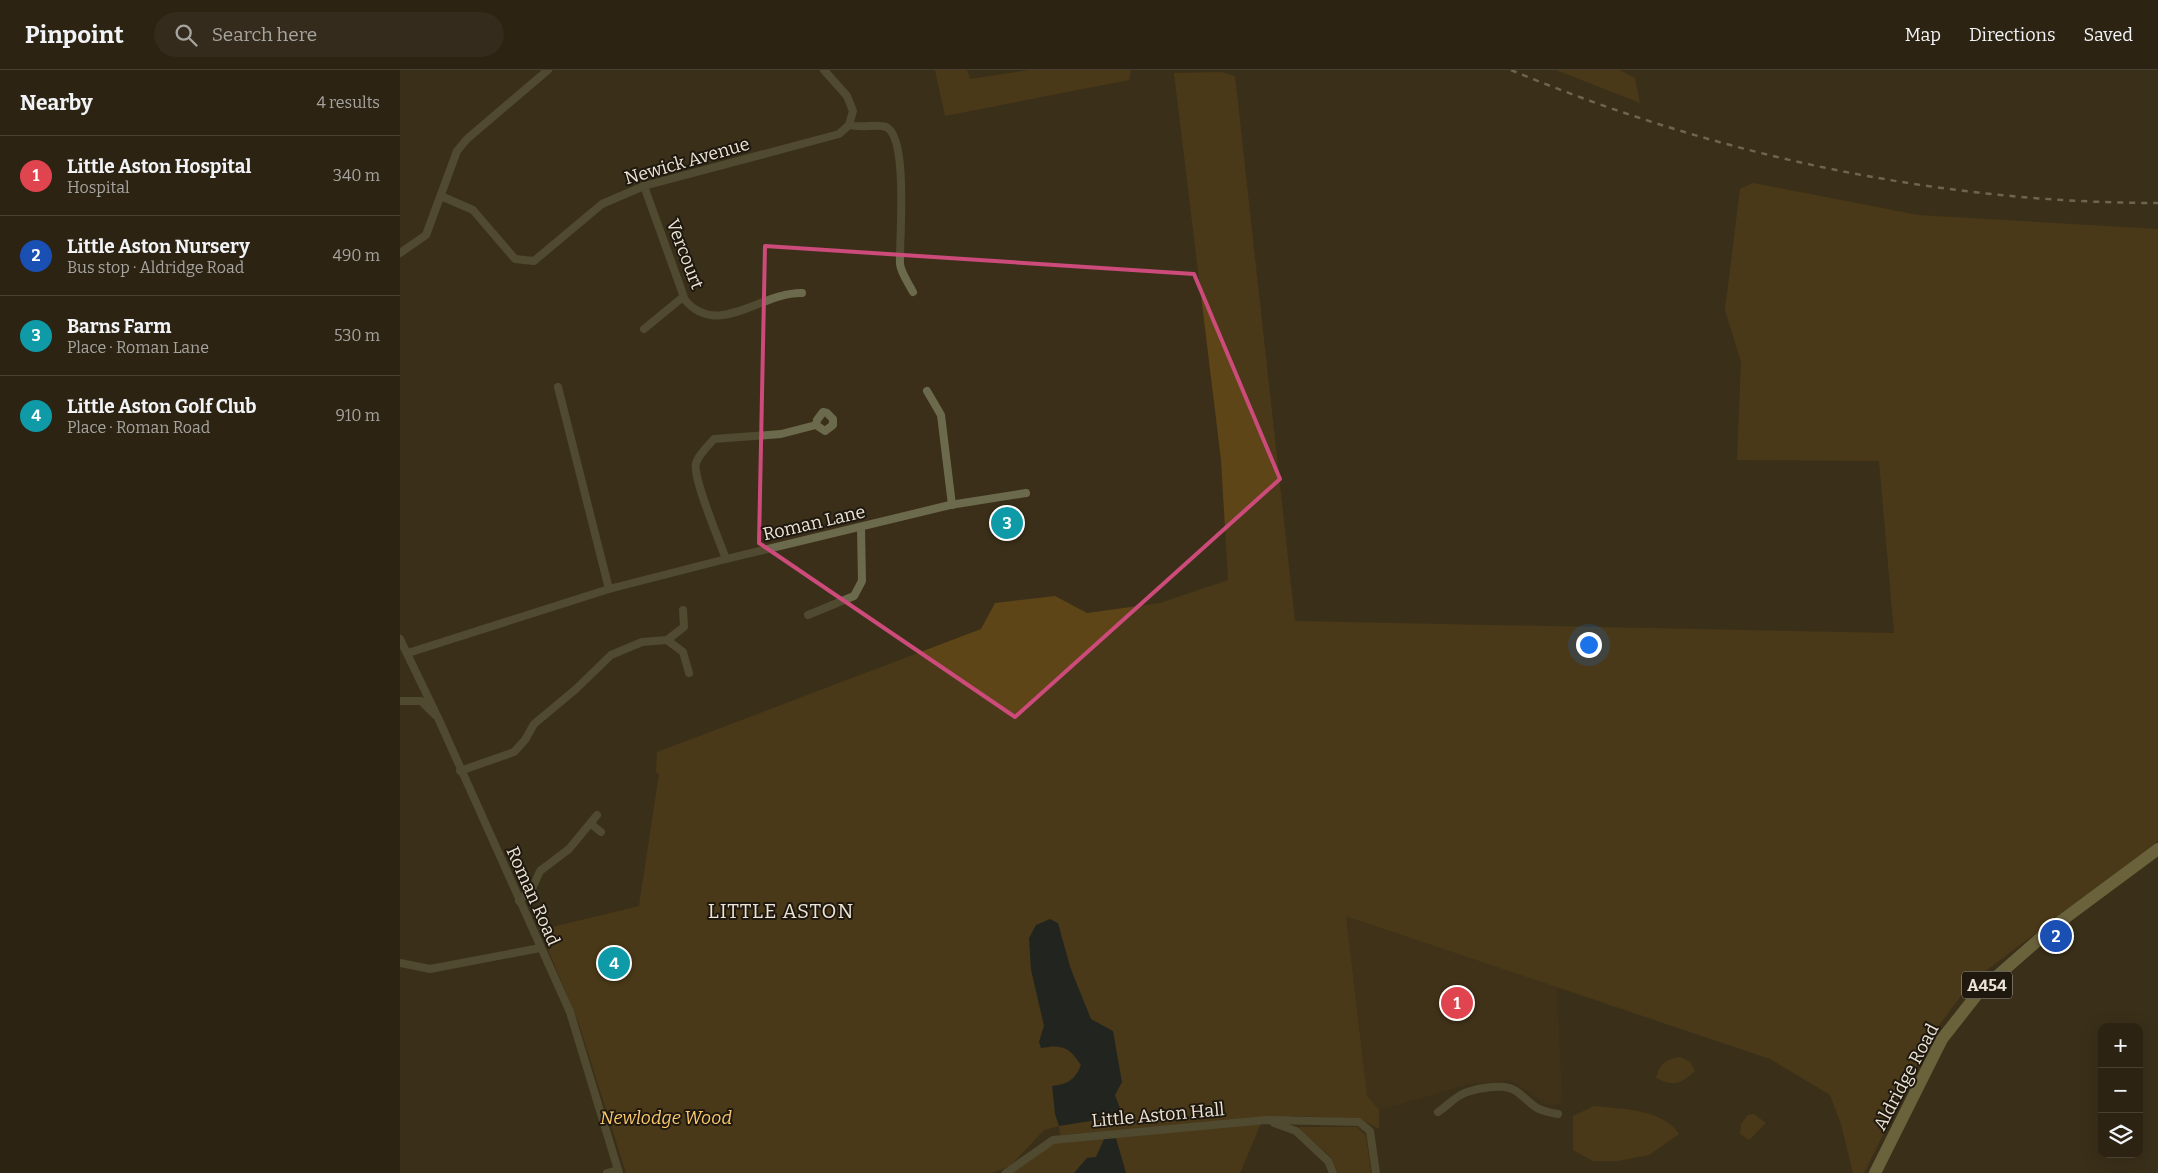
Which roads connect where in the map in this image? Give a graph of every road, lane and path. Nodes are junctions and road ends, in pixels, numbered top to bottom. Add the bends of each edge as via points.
1 (548, 70) edge
2 (824, 70) edge
3 (849, 125) junction
4 (644, 186) junction
5 (441, 196) junction
6 (400, 253) edge
7 (913, 292) dead end
8 (802, 293) dead end
9 (683, 296) junction
10 (644, 329) dead end
11 (558, 387) dead end
12 (927, 391) dead end
13 (816, 425) dead end
14 (1026, 493) dead end
15 (952, 505) junction
16 (861, 528) junction
17 (726, 559) junction
18 (609, 589) junction
19 (683, 610) dead end
20 (808, 615) dead end
21 (400, 639) edge
22 (667, 640) junction
23 (408, 653) junction
24 (689, 673) dead end
25 (400, 701) edge
26 (440, 720) junction
27 (460, 771) junction
28 (597, 815) dead end
29 (591, 824) junction
30 (601, 832) dead end
31 (2158, 848) edge
32 (519, 901) junction
33 (540, 948) junction
34 (400, 963) edge
35 (1438, 1112) dead end
36 (1558, 1114) dead end
37 (1266, 1120) junction
38 (619, 1172) edge
39 (606, 1173) edge
40 (1006, 1173) edge
41 (1333, 1173) edge
42 (1376, 1173) edge
43 (1875, 1173) edge

1 - 5 street via 457,151
2 - 3 street via 847,96 854,111
3 - 4 street, Newick Avenue via 839,134
3 - 7 street via 888,127 894,135 901,169 900,266
4 - 5 street, Newick Avenue via 602,204 534,261 515,259 473,210
4 - 9 street, Vercourt
5 - 6 street via 426,235
8 - 9 street, Vercourt via 777,296 746,309 716,316 697,312
9 - 10 street
11 - 18 street
12 - 15 street via 941,416
13 - 17 street via 781,434 714,439 700,455 695,466 698,483
14 - 15 street, Roman Lane
15 - 16 street, Roman Lane
16 - 17 street, Roman Lane
16 - 20 street via 862,581 854,596
17 - 18 street, Roman Lane
18 - 23 street, Roman Lane
19 - 22 street via 684,627
21 - 23 street, Roman Road
22 - 24 street via 683,652
22 - 27 street via 642,642 612,655 534,724 514,752
23 - 26 street, Roman Road
25 - 26 street via 421,701
26 - 27 street, Roman Road
27 - 32 street, Roman Road
28 - 29 street
29 - 30 street
29 - 32 street via 569,849 540,870 532,890
31 - 43 main road, Aldridge Road / A454 via 2053,926 1979,992 1942,1039
32 - 33 street, Roman Road
33 - 34 street via 430,969
33 - 38 street, Roman Road via 570,1012
35 - 36 street via 1466,1092 1508,1086 1532,1106
37 - 40 street, Little Aston Hall via 1053,1140
37 - 41 street, Little Aston Hall via 1296,1131 1328,1161
37 - 42 street, Little Aston Hall via 1359,1122 1370,1131
38 - 39 street

